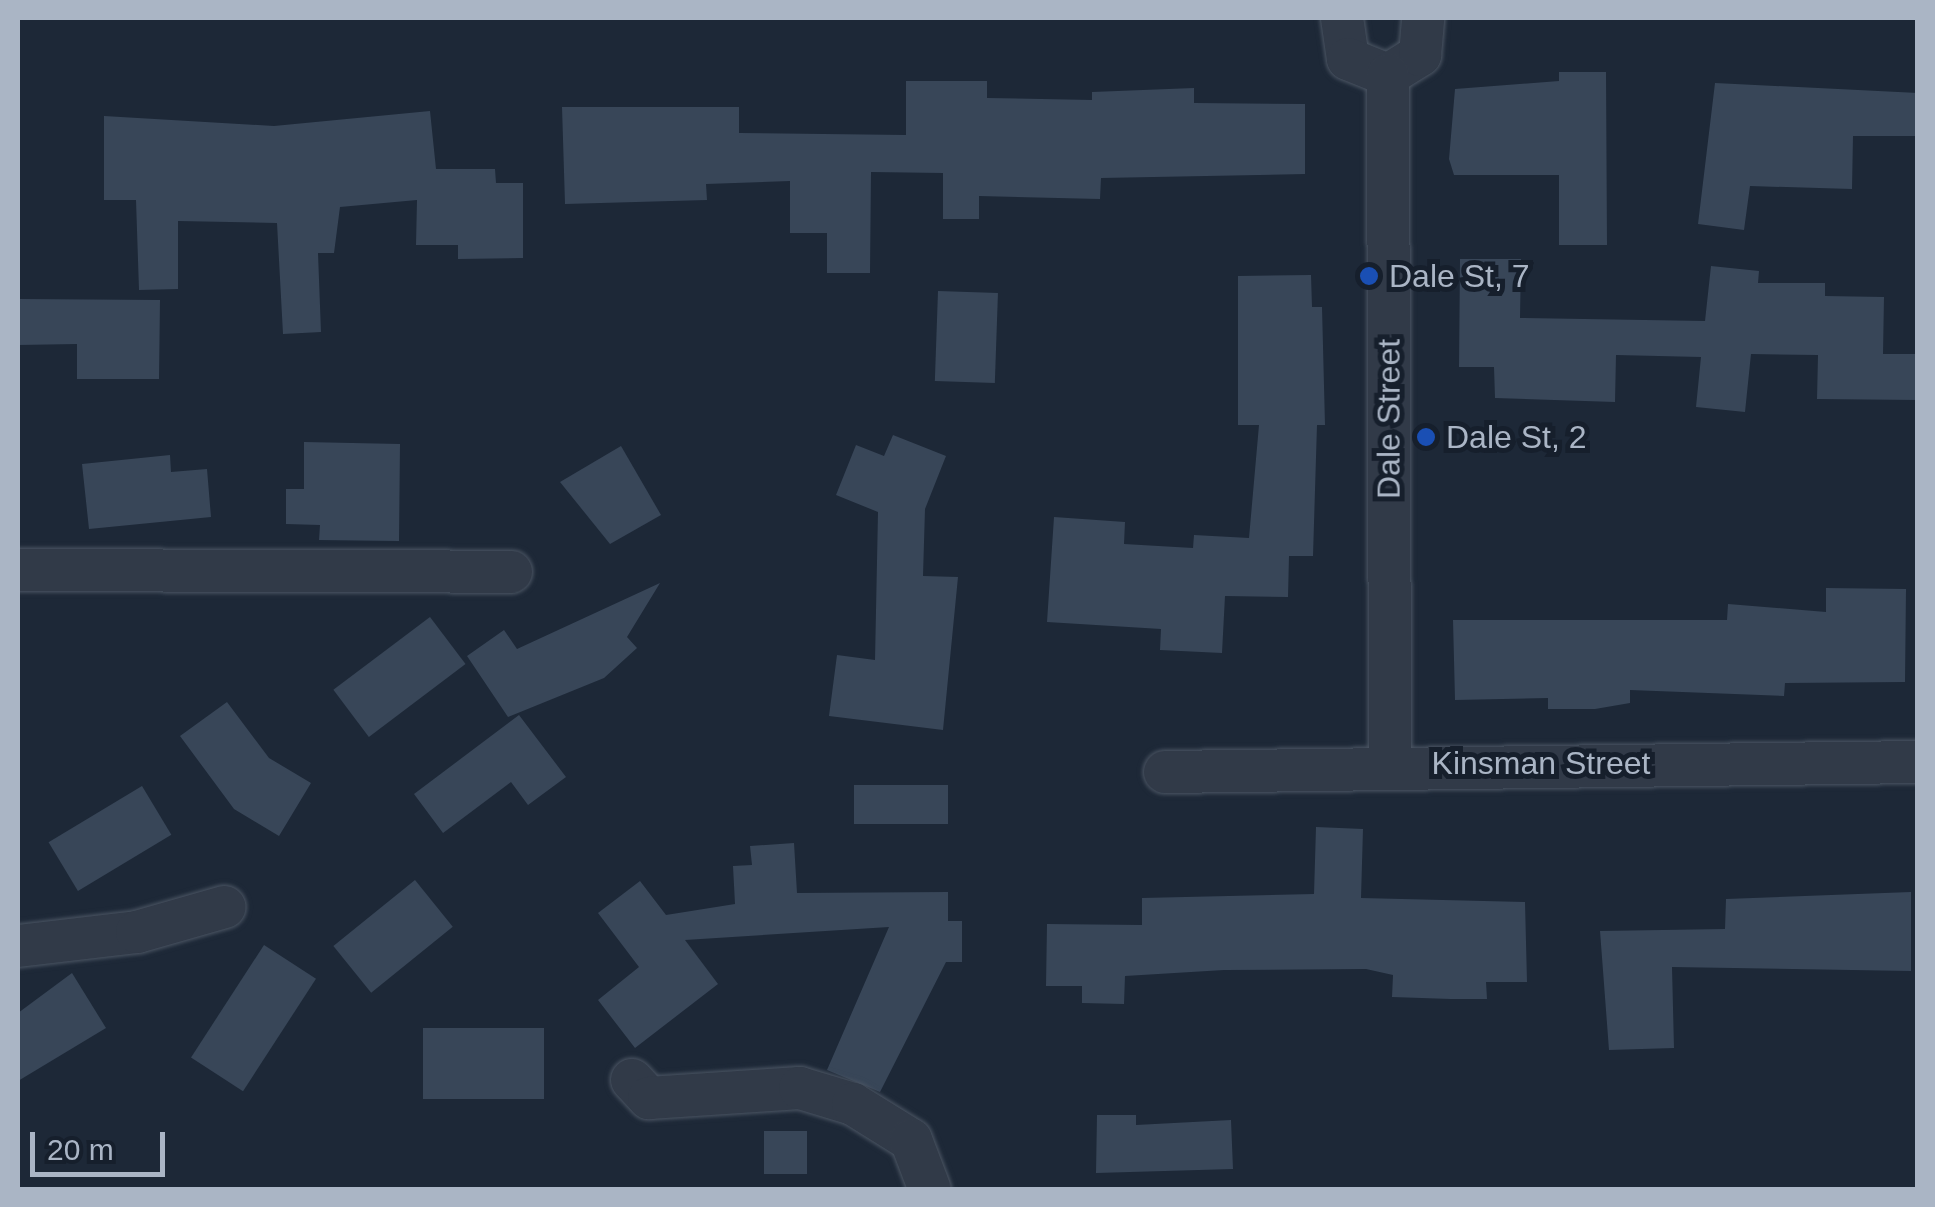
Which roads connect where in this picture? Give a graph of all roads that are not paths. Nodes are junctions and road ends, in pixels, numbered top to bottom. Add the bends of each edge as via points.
1 (1342, 18) edge
2 (1423, 18) edge
3 (1388, 75) junction
4 (18, 570) edge
5 (510, 572) dead end
6 (1918, 762) edge
7 (1390, 763) junction
8 (1165, 772) dead end
9 (225, 907) dead end
10 (18, 946) edge
11 (632, 1080) dead end
12 (930, 1190) edge

1 - 3 street via 1348,59
2 - 3 street via 1420,55
3 - 7 street, Dale Street
4 - 5 street
6 - 7 street, Kinsman Street
7 - 8 street, Kinsman Street
9 - 10 street via 138,932
11 - 12 street via 649,1098 800,1088 852,1104 911,1140

